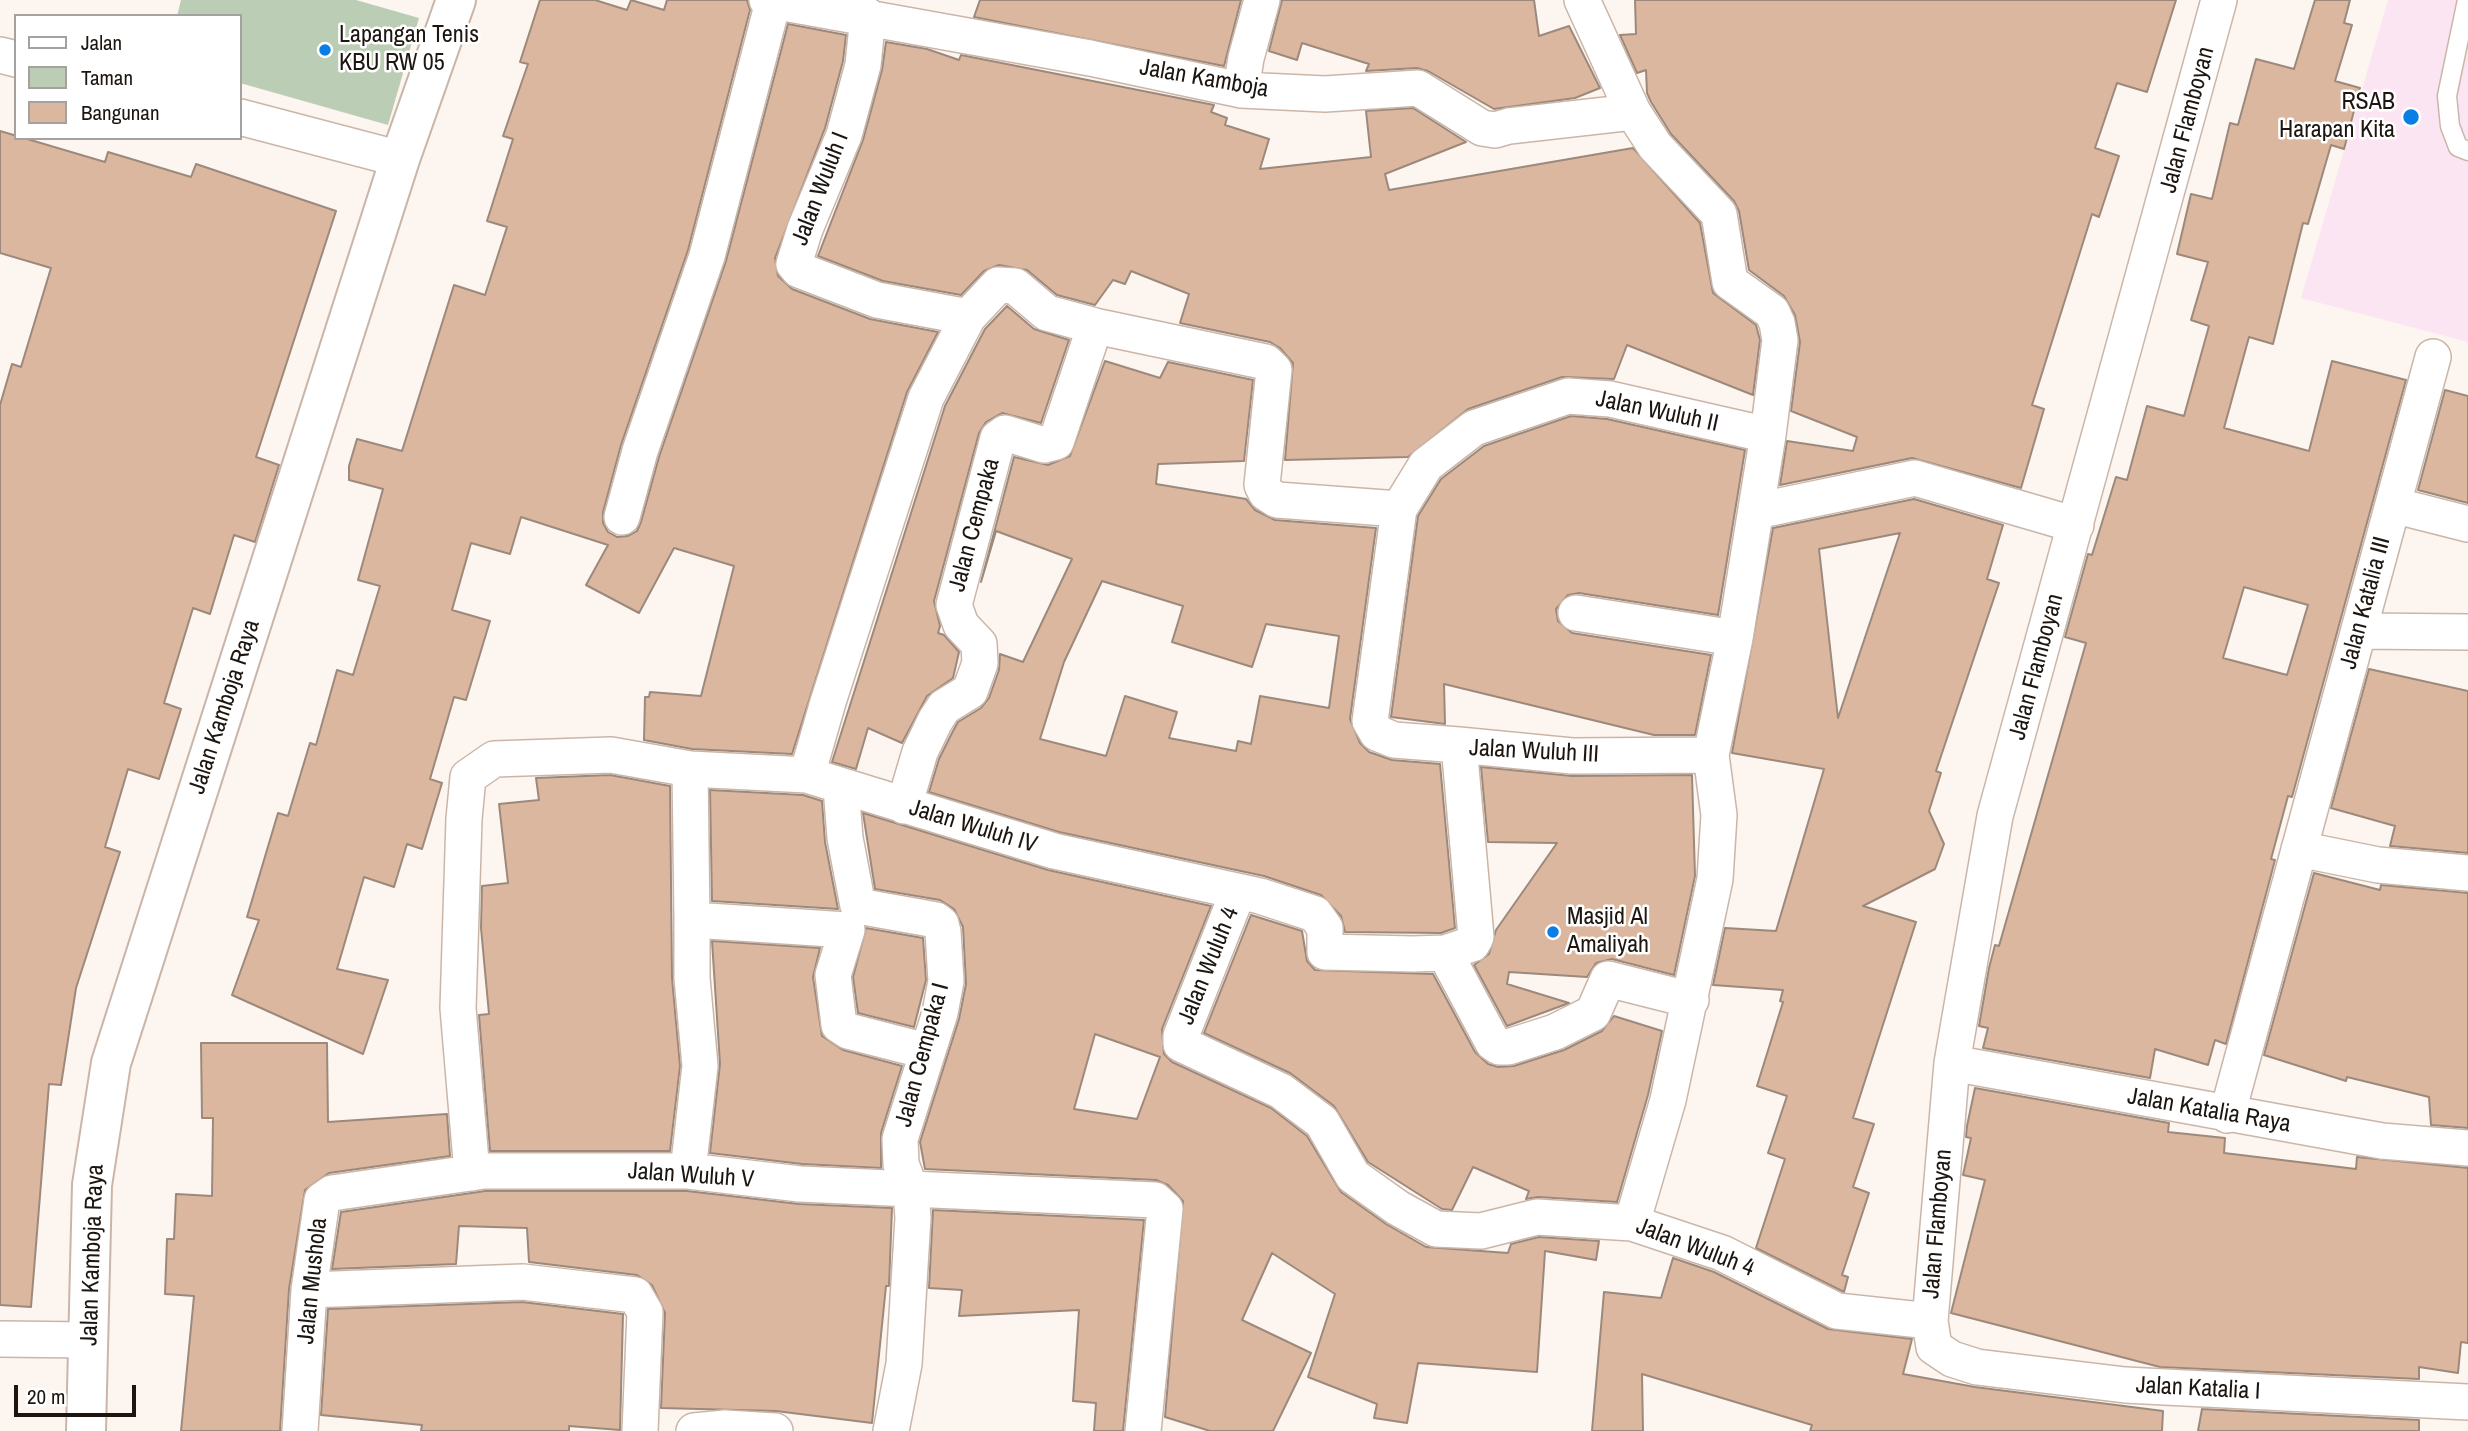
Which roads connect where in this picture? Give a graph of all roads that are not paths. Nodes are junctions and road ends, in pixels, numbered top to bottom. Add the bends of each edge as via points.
1 (456, 0) edge
2 (1262, 0) edge
3 (1582, 0) edge
4 (2220, 0) edge
5 (2467, 0) edge
6 (770, 1) edge
7 (866, 11) edge
8 (1241, 90) junction
9 (1633, 113) junction
10 (242, 118) edge
11 (2468, 151) edge
12 (400, 159) junction
13 (968, 317) junction
14 (1095, 326) junction
15 (2433, 357) dead end
16 (1768, 435) junction
17 (2393, 505) junction
18 (1399, 509) junction
19 (1756, 511) junction
20 (622, 517) dead end
21 (2468, 524) edge
22 (2076, 525) junction
23 (1576, 613) dead end
24 (2359, 631) junction
25 (2468, 632) edge
26 (1735, 638) junction
27 (1459, 745) junction
28 (1711, 755) junction
29 (690, 769) junction
30 (807, 775) junction
31 (841, 787) junction
32 (904, 806) junction
33 (2300, 849) junction
34 (2468, 873) edge
35 (1238, 891) junction
36 (852, 918) junction
37 (692, 920) junction
38 (1445, 953) junction
39 (1691, 1000) junction
40 (926, 1051) junction
41 (1952, 1063) junction
42 (2227, 1115) junction
43 (2468, 1148) edge
44 (688, 1171) junction
45 (472, 1173) junction
46 (911, 1190) junction
47 (1632, 1223) junction
48 (309, 1290) junction
49 (1932, 1334) junction
50 (0, 1339) edge
51 (89, 1340) junction
52 (2468, 1402) edge
53 (86, 1431) edge
54 (300, 1431) edge
55 (640, 1431) edge
56 (694, 1431) edge
57 (775, 1431) edge
58 (891, 1431) edge
59 (1143, 1431) edge

1 - 12 street, Jalan Kamboja Raya
2 - 8 street
3 - 9 street
4 - 22 street, Jalan Flamboyan
5 - 11 lane via 2447,96 2458,147
6 - 7 street, Jalan Kamboja
6 - 20 street via 707,256
7 - 8 street, Jalan Kamboja
7 - 13 street, Jalan Wuluh I via 863,65 844,135 794,264 799,270 877,300
8 - 9 street, Jalan Kamboja via 1325,94 1418,88 1482,128 1495,130
9 - 16 street via 1656,146 1719,214 1730,282 1772,312 1777,323 1780,340
10 - 12 street
12 - 51 street, Jalan Kamboja Raya via 111,1063 92,1185
13 - 14 street via 998,285 1006,284 1016,286 1046,313
13 - 30 street via 926,398
14 - 18 street via 1266,362 1273,370 1262,485 1266,493 1278,500
14 - 32 street, Jalan Cempaka via 1056,442 1044,445 1005,433 998,438 954,605 961,625 979,644 980,663 970,691 944,707 934,721
15 - 17 street, Jalan Katalia III
16 - 18 street, Jalan Wuluh II via 1610,399 1568,396 1474,428 1426,466
16 - 19 street
17 - 21 street
17 - 24 street, Jalan Katalia III
18 - 27 street, Jalan Wuluh II via 1370,721 1377,733 1394,740
19 - 22 street via 1915,478
19 - 26 street
22 - 41 street, Jalan Flamboyan via 1996,816
23 - 26 street
24 - 25 street
24 - 33 street, Jalan Katalia III
26 - 28 street
27 - 28 street, Jalan Wuluh III via 1572,756
27 - 38 street, Jalan Wuluh III via 1477,927 1472,944
28 - 39 street via 1719,815 1715,879
29 - 30 street, Jalan Wuluh IV
29 - 37 street
29 - 45 street, Jalan Wuluh IV via 611,755 494,760 468,777 458,1008
30 - 31 street, Jalan Wuluh IV
31 - 32 street, Jalan Wuluh IV
31 - 36 street
32 - 35 street, Jalan Wuluh IV via 1054,852
33 - 34 street via 2378,865
33 - 42 street, Jalan Katalia III
35 - 38 street, Jalan Wuluh IV via 1315,914 1325,940
35 - 47 street, Jalan Wuluh 4 via 1181,1036 1184,1047 1281,1091 1322,1122 1353,1176 1436,1229 1481,1231 1537,1217
36 - 37 street
36 - 40 street via 833,975 839,1026
36 - 40 street, Jalan Cempaka I via 936,920 941,924 946,981
37 - 44 street via 700,1066
38 - 39 street via 1499,1047 1555,1032 1593,1013 1608,979
39 - 47 street
40 - 46 street, Jalan Cempaka I via 900,1139 901,1164
41 - 42 street, Jalan Katalia Raya
41 - 49 street, Jalan Flamboyan
42 - 43 street, Jalan Katalia Raya via 2382,1141
44 - 45 street, Jalan Wuluh V
44 - 46 street, Jalan Wuluh V
45 - 48 street, Jalan Mushola via 332,1193 322,1200
46 - 58 street, Jalan Cempaka I via 904,1364
46 - 59 street, Jalan Wuluh V via 1148,1198 1161,1204 1165,1209
47 - 49 street, Jalan Wuluh 4 via 1722,1253 1837,1311
48 - 54 street, Jalan Mushola
48 - 55 street via 523,1282 635,1295 645,1312
49 - 52 street, Jalan Katalia I via 1952,1359 1977,1367 2126,1385
50 - 51 street
51 - 53 street, Jalan Kamboja Raya
56 - 57 street

